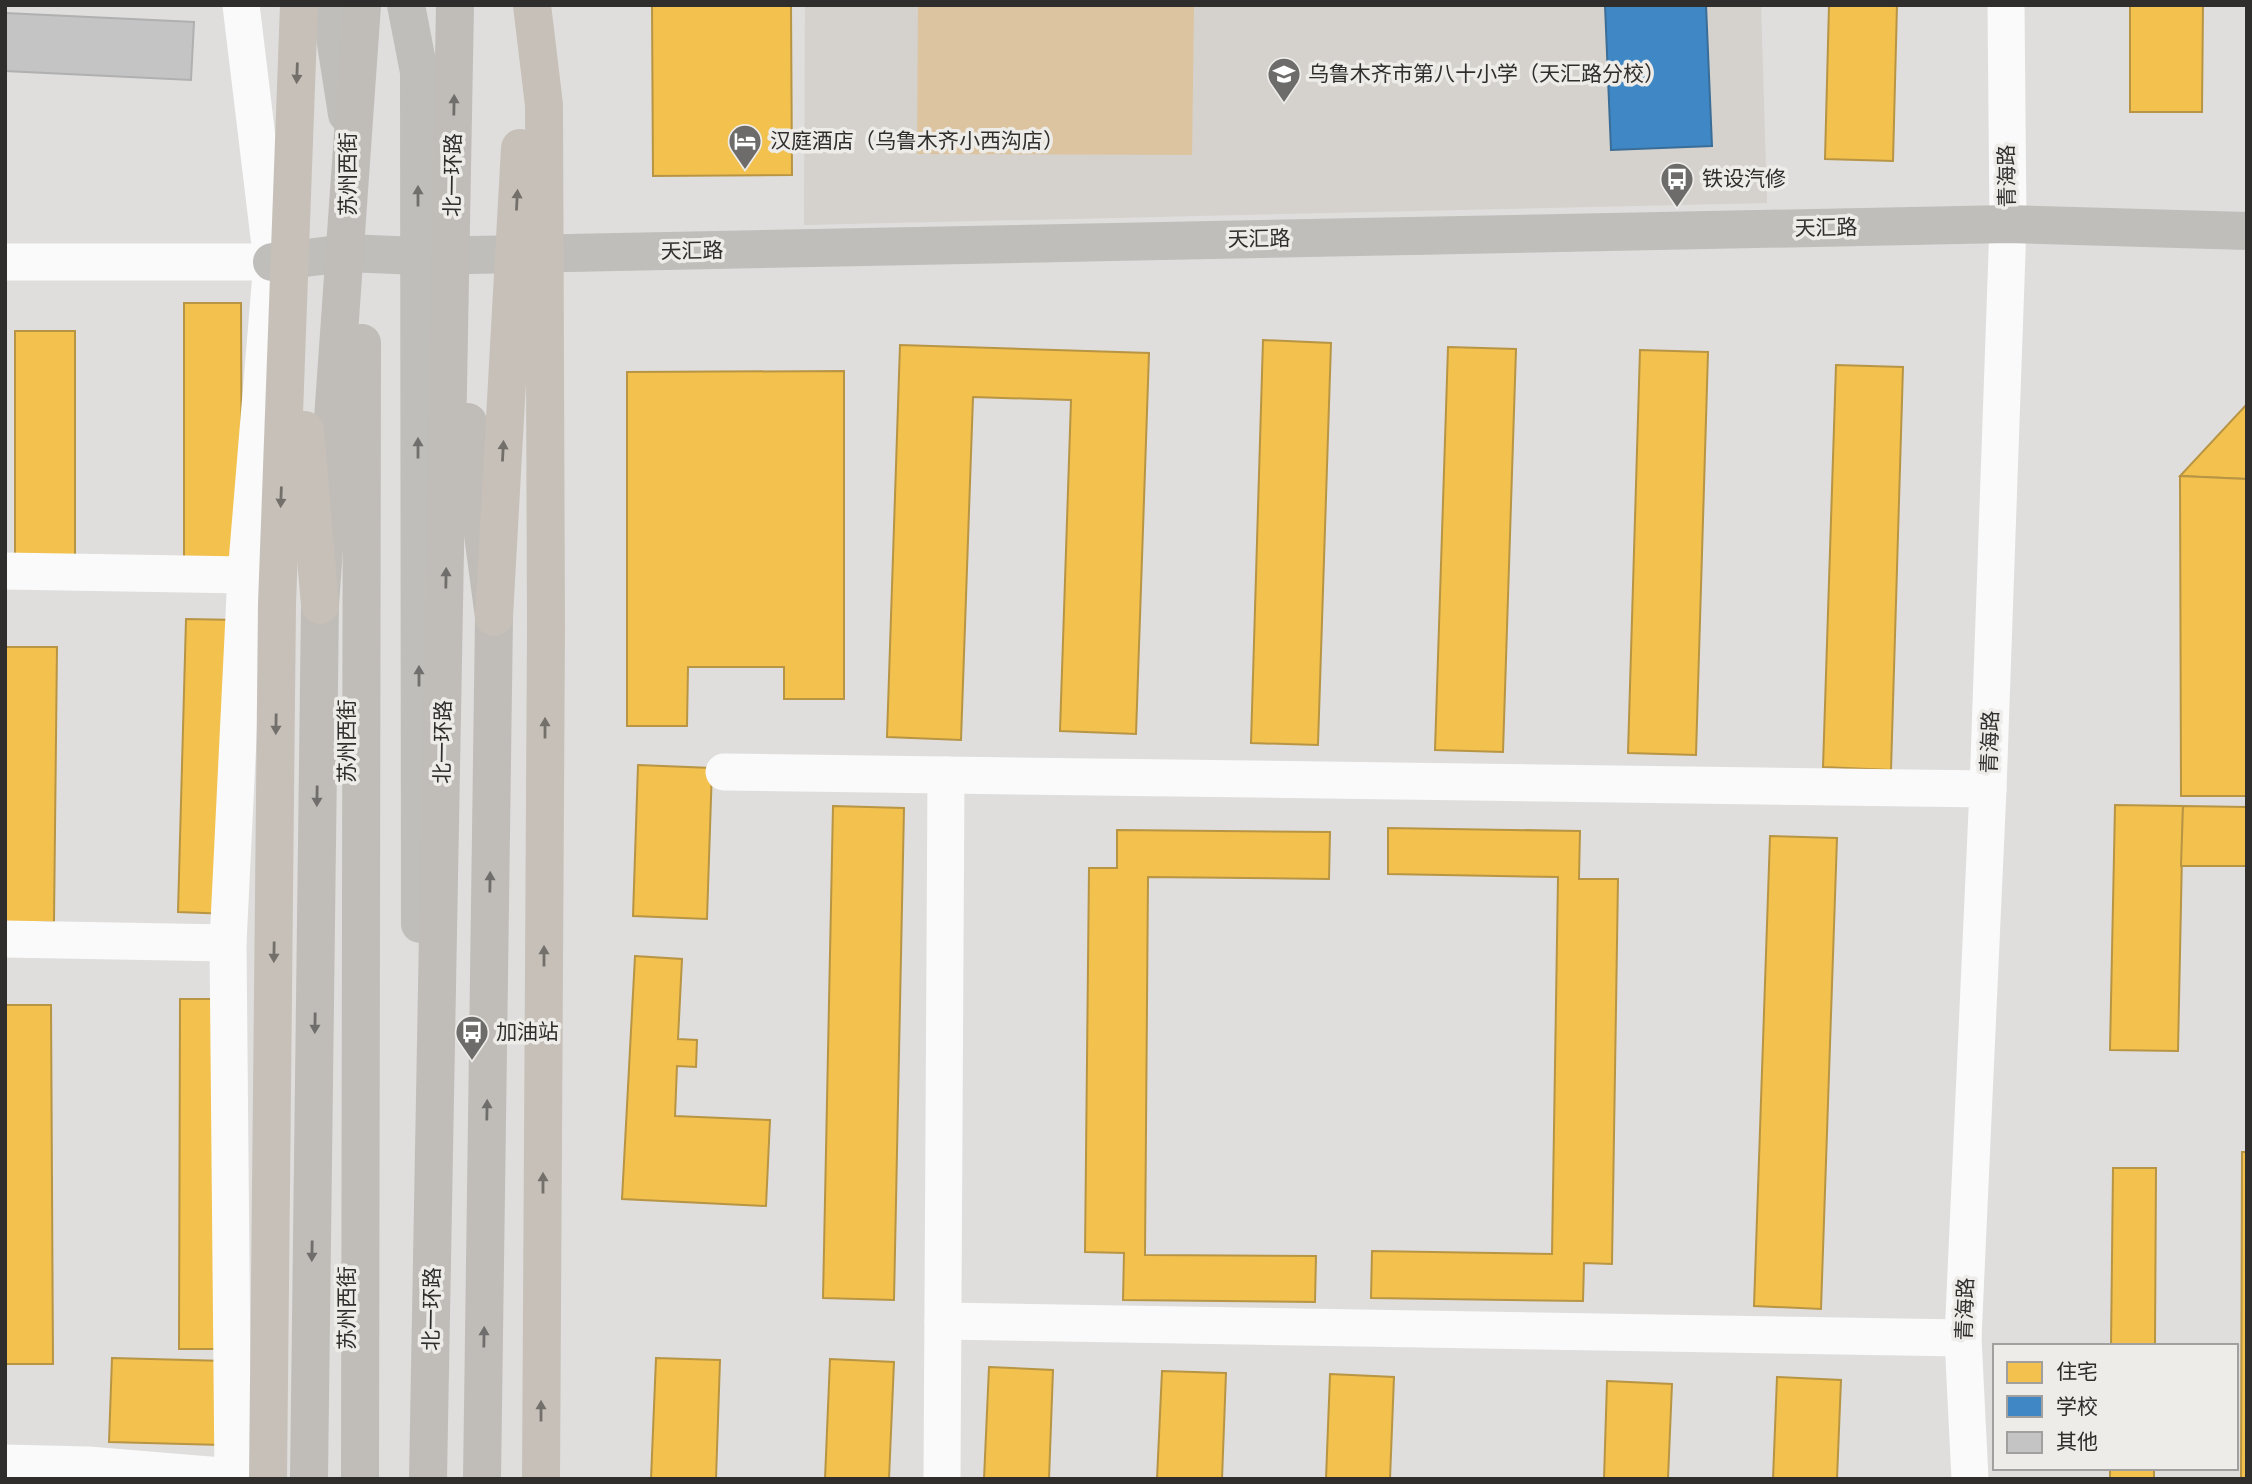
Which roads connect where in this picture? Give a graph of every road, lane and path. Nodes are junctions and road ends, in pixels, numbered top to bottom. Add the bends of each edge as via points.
1 (241, 5) edge
2 (299, 5) edge
3 (330, 5) edge
4 (362, 5) edge
5 (407, 5) edge
6 (455, 5) edge
7 (530, 5) edge
8 (2006, 5) edge
9 (2008, 224) junction
10 (2247, 231) edge
11 (347, 253) junction
12 (418, 256) junction
13 (5, 262) edge
14 (281, 265) junction
15 (452, 297) junction
16 (5, 571) edge
17 (246, 575) junction
18 (320, 605) junction
19 (494, 617) junction
20 (724, 772) dead end
21 (946, 775) junction
22 (1988, 789) junction
23 (5, 939) edge
24 (228, 943) junction
25 (943, 1321) junction
26 (1963, 1338) junction
27 (5, 1463) edge
28 (245, 1478) edge
29 (309, 1479) edge
30 (346, 1479) edge
31 (360, 1479) edge
32 (422, 1479) edge
33 (428, 1479) edge
34 (482, 1479) edge
35 (541, 1479) edge
36 (942, 1479) edge
37 (1970, 1479) edge

1 - 14 street
2 -> 14 highway
3 - 11 main road, 苏州西街 via 348,122
4 - 18 main road
4 - 31 main road
12 -> 5 main road via 419,72
15 -> 6 main road, 北一环路
19 -> 7 highway
35 -> 7 highway via 544,104
8 - 9 street, 青海路
9 - 10 main road, 天汇路
9 - 12 main road, 天汇路
9 - 22 street, 青海路
11 - 12 main road, 天汇路
11 - 14 main road, 天汇路
11 - 30 main road, 苏州西街
32 -> 12 main road
13 - 14 street
14 - 17 street
14 - 18 highway
14 -> 28 highway via 277,604
15 - 19 main road
33 -> 15 main road, 北一环路
16 - 17 street
17 - 24 street
18 -> 29 main road
34 -> 19 main road
20 - 21 street
21 - 22 street
21 - 25 street
22 - 26 street, 青海路
23 - 24 street
24 - 28 street
25 - 26 street
25 - 36 street
26 - 37 street, 青海路
27 - 28 street

